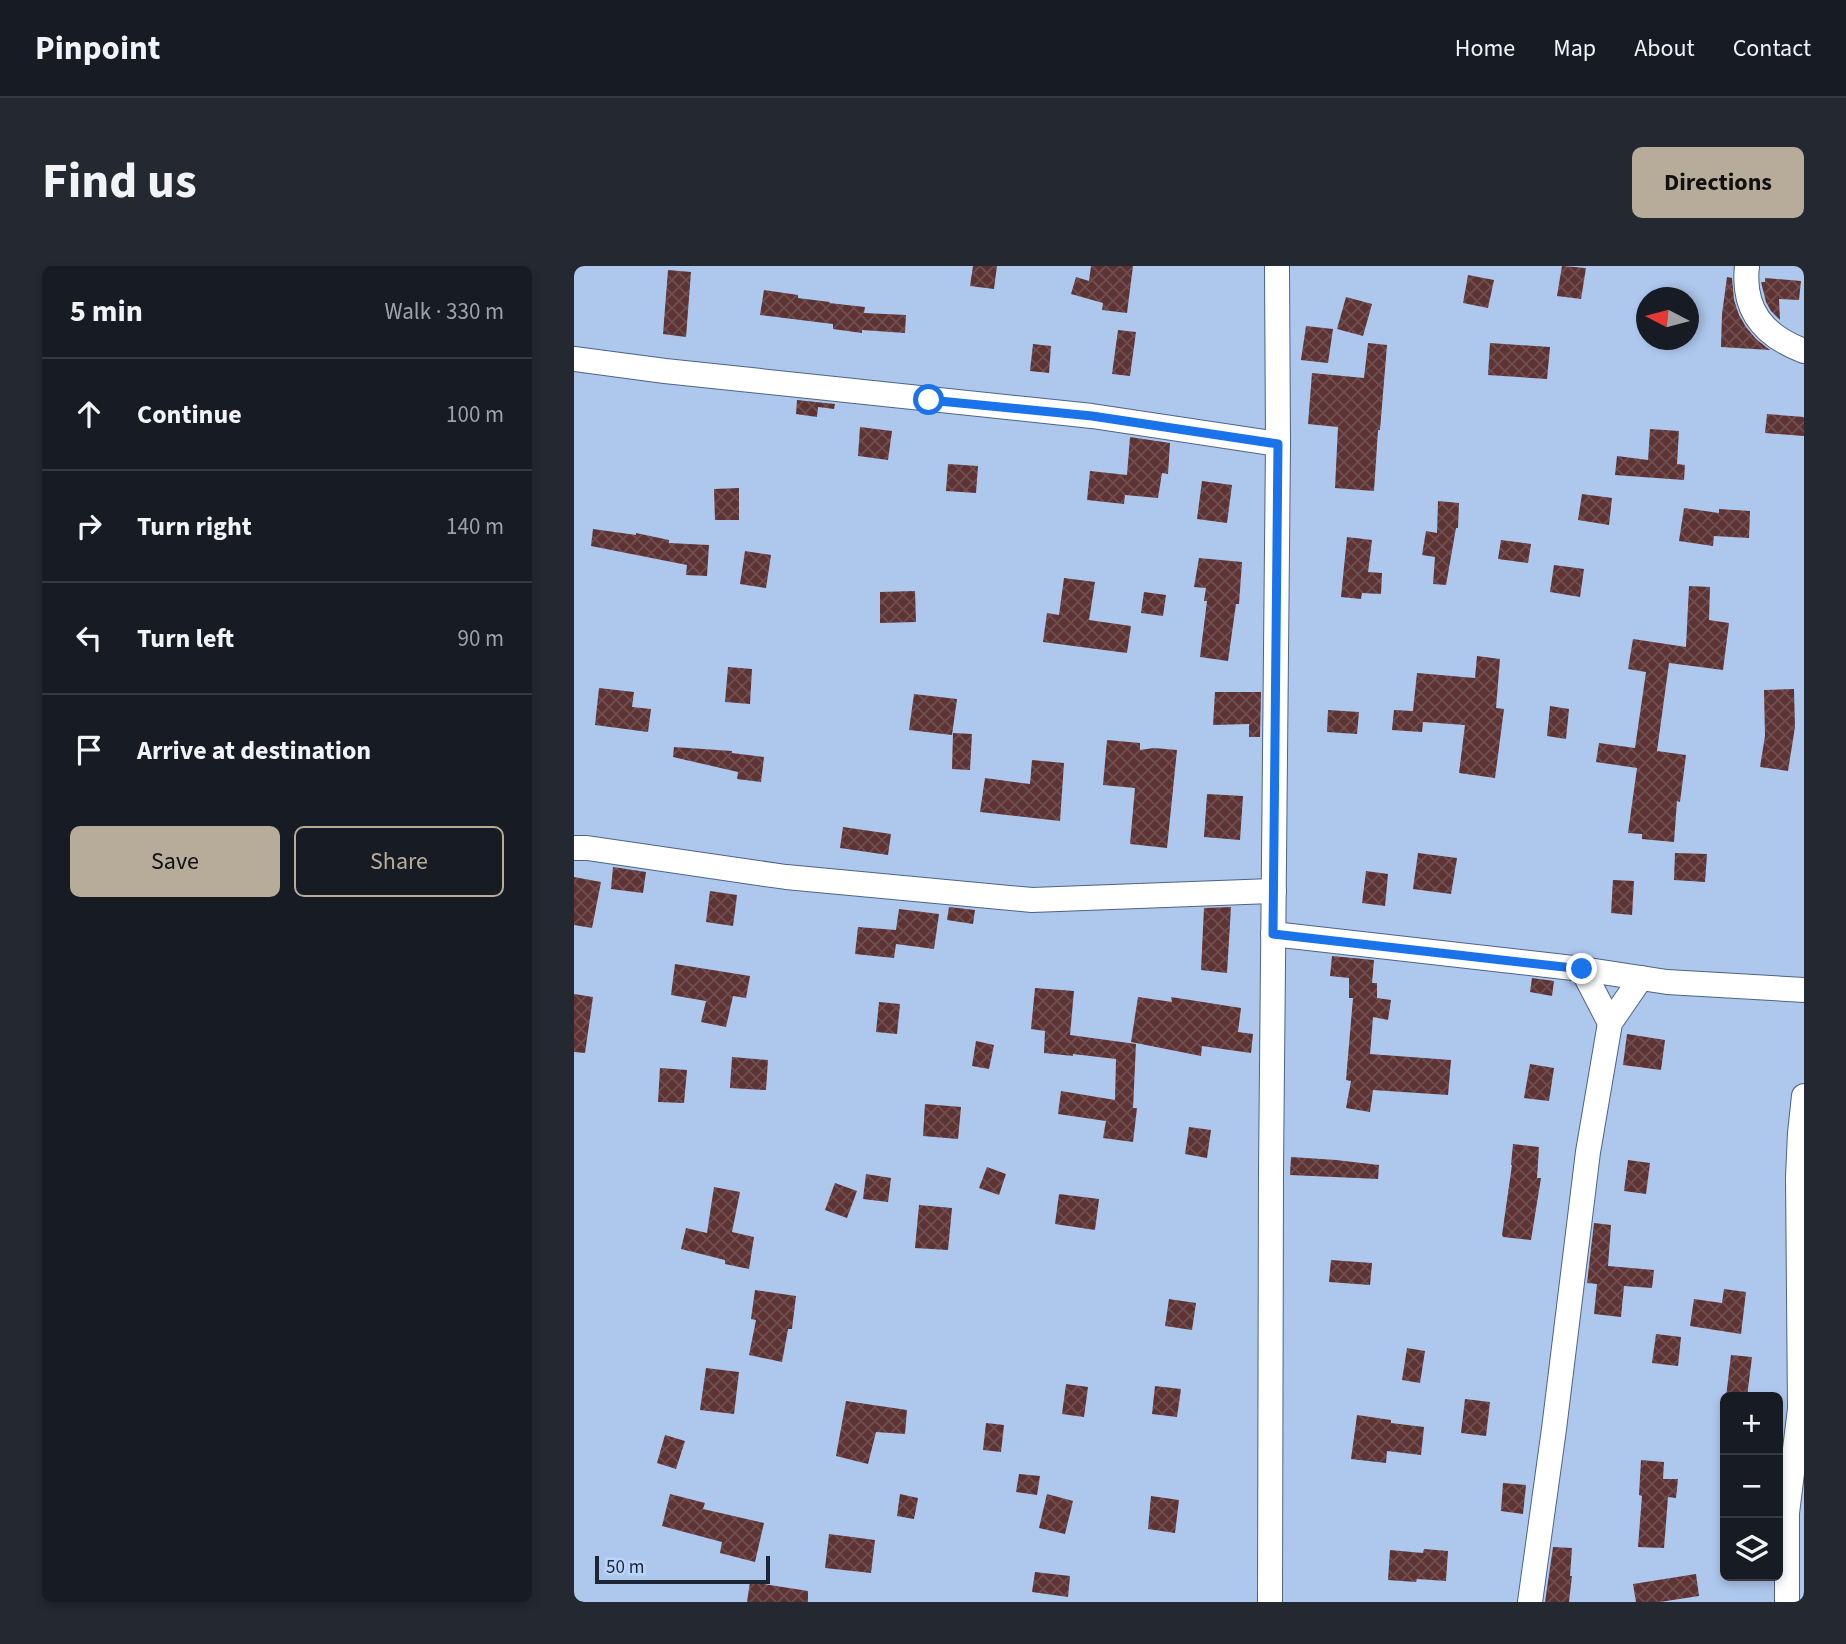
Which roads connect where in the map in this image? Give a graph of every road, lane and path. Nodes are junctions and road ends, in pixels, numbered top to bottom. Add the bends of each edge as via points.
1 (1277, 266) edge
2 (1747, 266) edge
3 (1804, 351) edge
4 (574, 359) edge
5 (1278, 444) junction
6 (574, 848) edge
7 (1274, 891) junction
8 (1273, 934) junction
9 (1582, 969) junction
10 (1641, 978) junction
11 (1804, 990) edge
12 (1610, 1023) junction
13 (1804, 1096) edge
14 (1796, 1498) edge
15 (1270, 1602) edge
16 (1530, 1602) edge
17 (1787, 1602) edge

1 - 5 street
2 - 3 street via 1748,299 1761,325
4 - 5 street via 1092,416
5 - 7 street
6 - 7 street via 786,877 1032,900
7 - 8 street
8 - 9 street
8 - 15 street
9 - 10 street
9 - 12 street
10 - 11 street
10 - 12 street
12 - 16 street via 1588,1152
13 - 14 street via 1798,1177
14 - 17 street via 1787,1513

